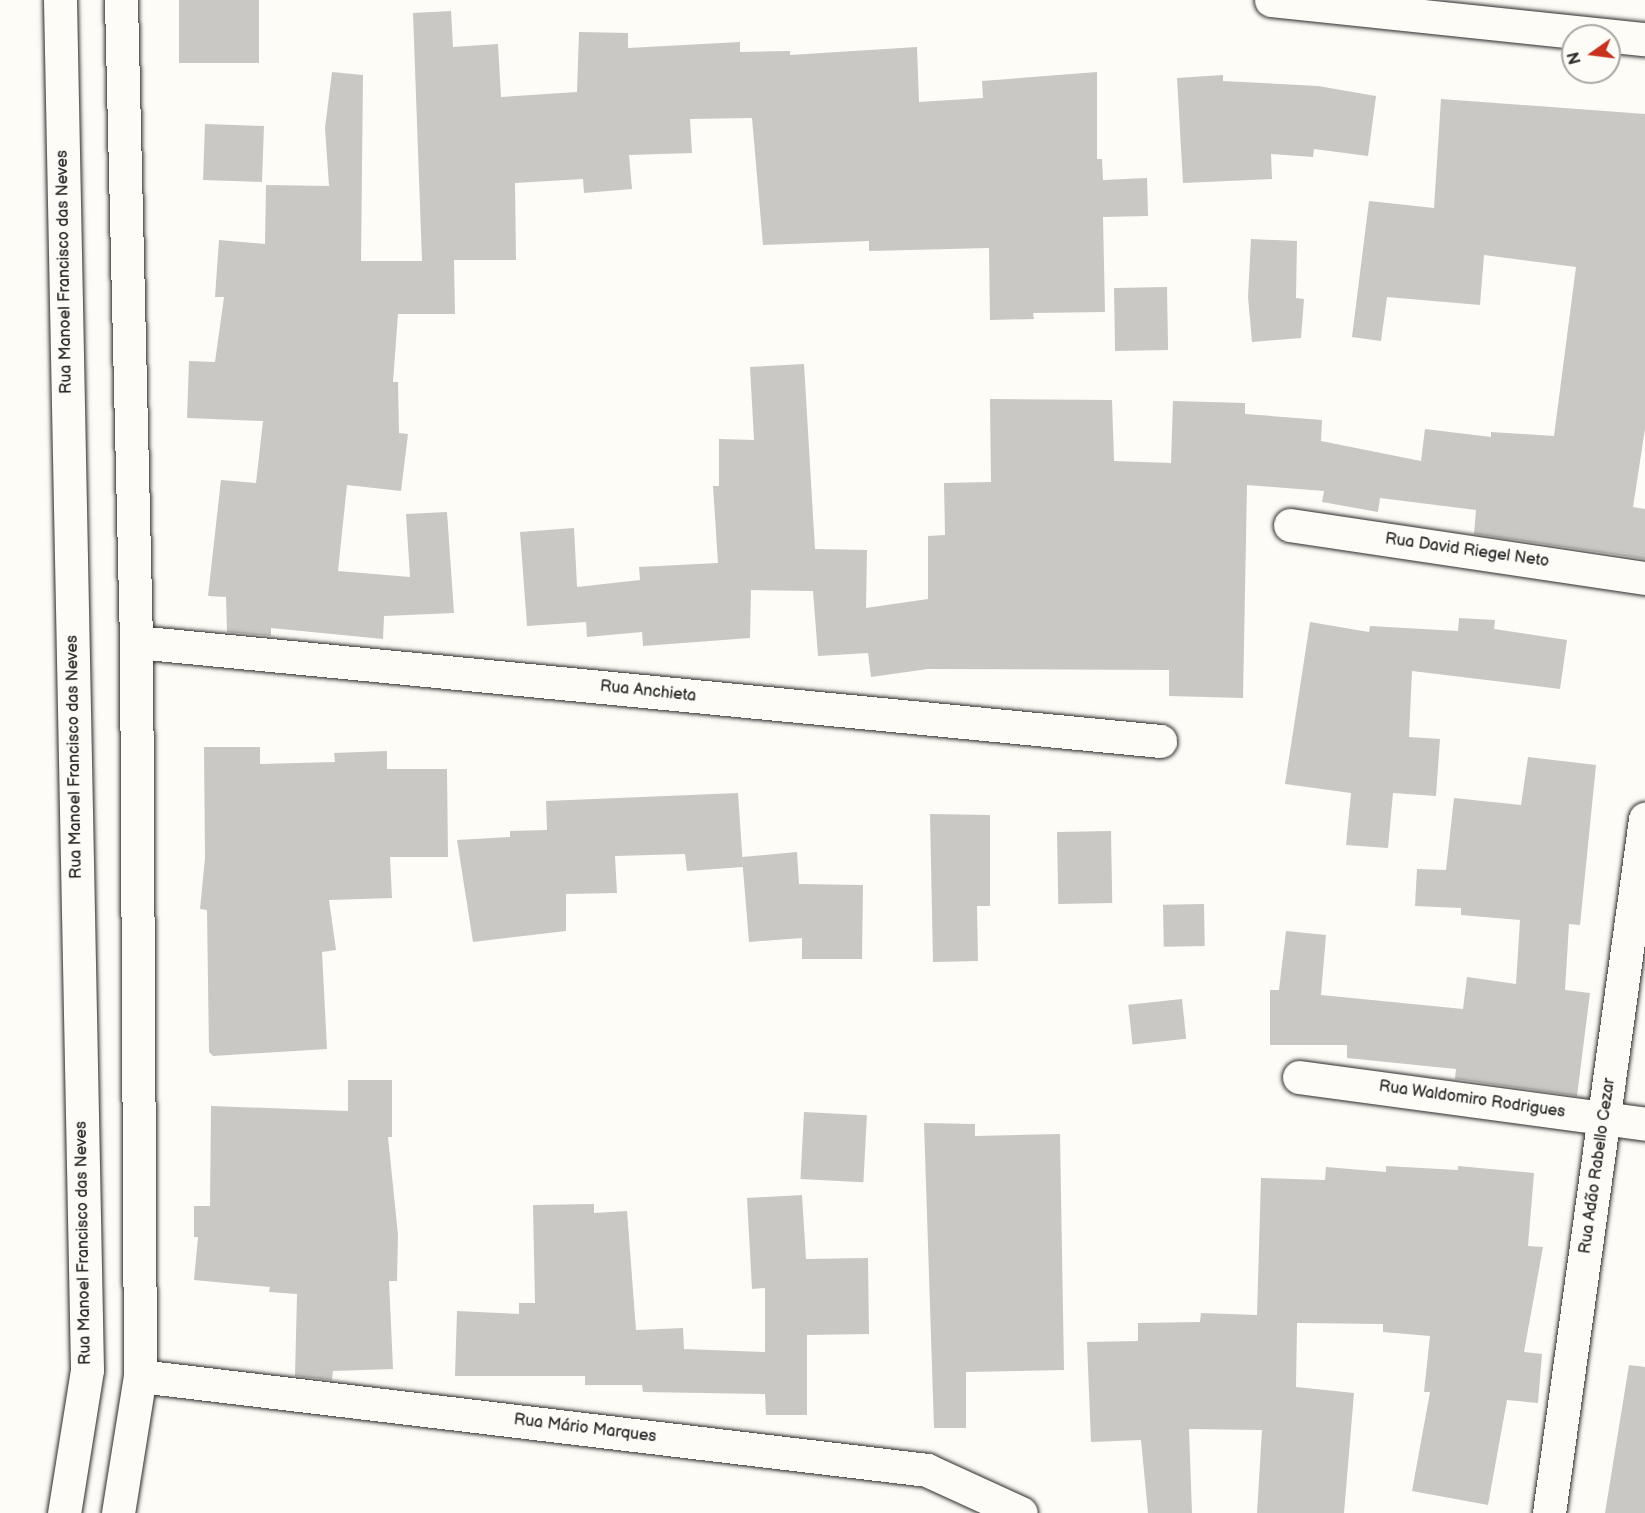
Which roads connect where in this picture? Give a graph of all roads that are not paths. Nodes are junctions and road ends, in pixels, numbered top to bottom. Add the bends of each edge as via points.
1 (60, 0) edge
2 (121, 0) edge
3 (1271, 0) edge
4 (1645, 39) edge
5 (1290, 525) dead end
6 (1645, 578) edge
7 (136, 642) junction
8 (1160, 741) dead end
9 (1645, 819) edge
10 (1299, 1077) dead end
11 (1605, 1118) junction
12 (1645, 1124) edge
13 (140, 1376) junction
14 (64, 1513) edge
15 (118, 1513) edge
16 (1021, 1513) edge
17 (1549, 1513) edge

1 - 14 street, Rua Manoel Francisco das Neves via 87,1370
2 - 7 street
3 - 4 street
5 - 6 street, Rua David Riegel Neto
7 - 8 street, Rua Anchieta
7 - 13 street
9 - 11 street, Rua Adão Rabello Cezar
10 - 11 street, Rua Waldomiro Rodrigues
11 - 12 street, Rua Waldomiro Rodrigues
11 - 17 street, Rua Adão Rabello Cezar
13 - 15 street
13 - 16 street, Rua Mário Marques via 927,1470

